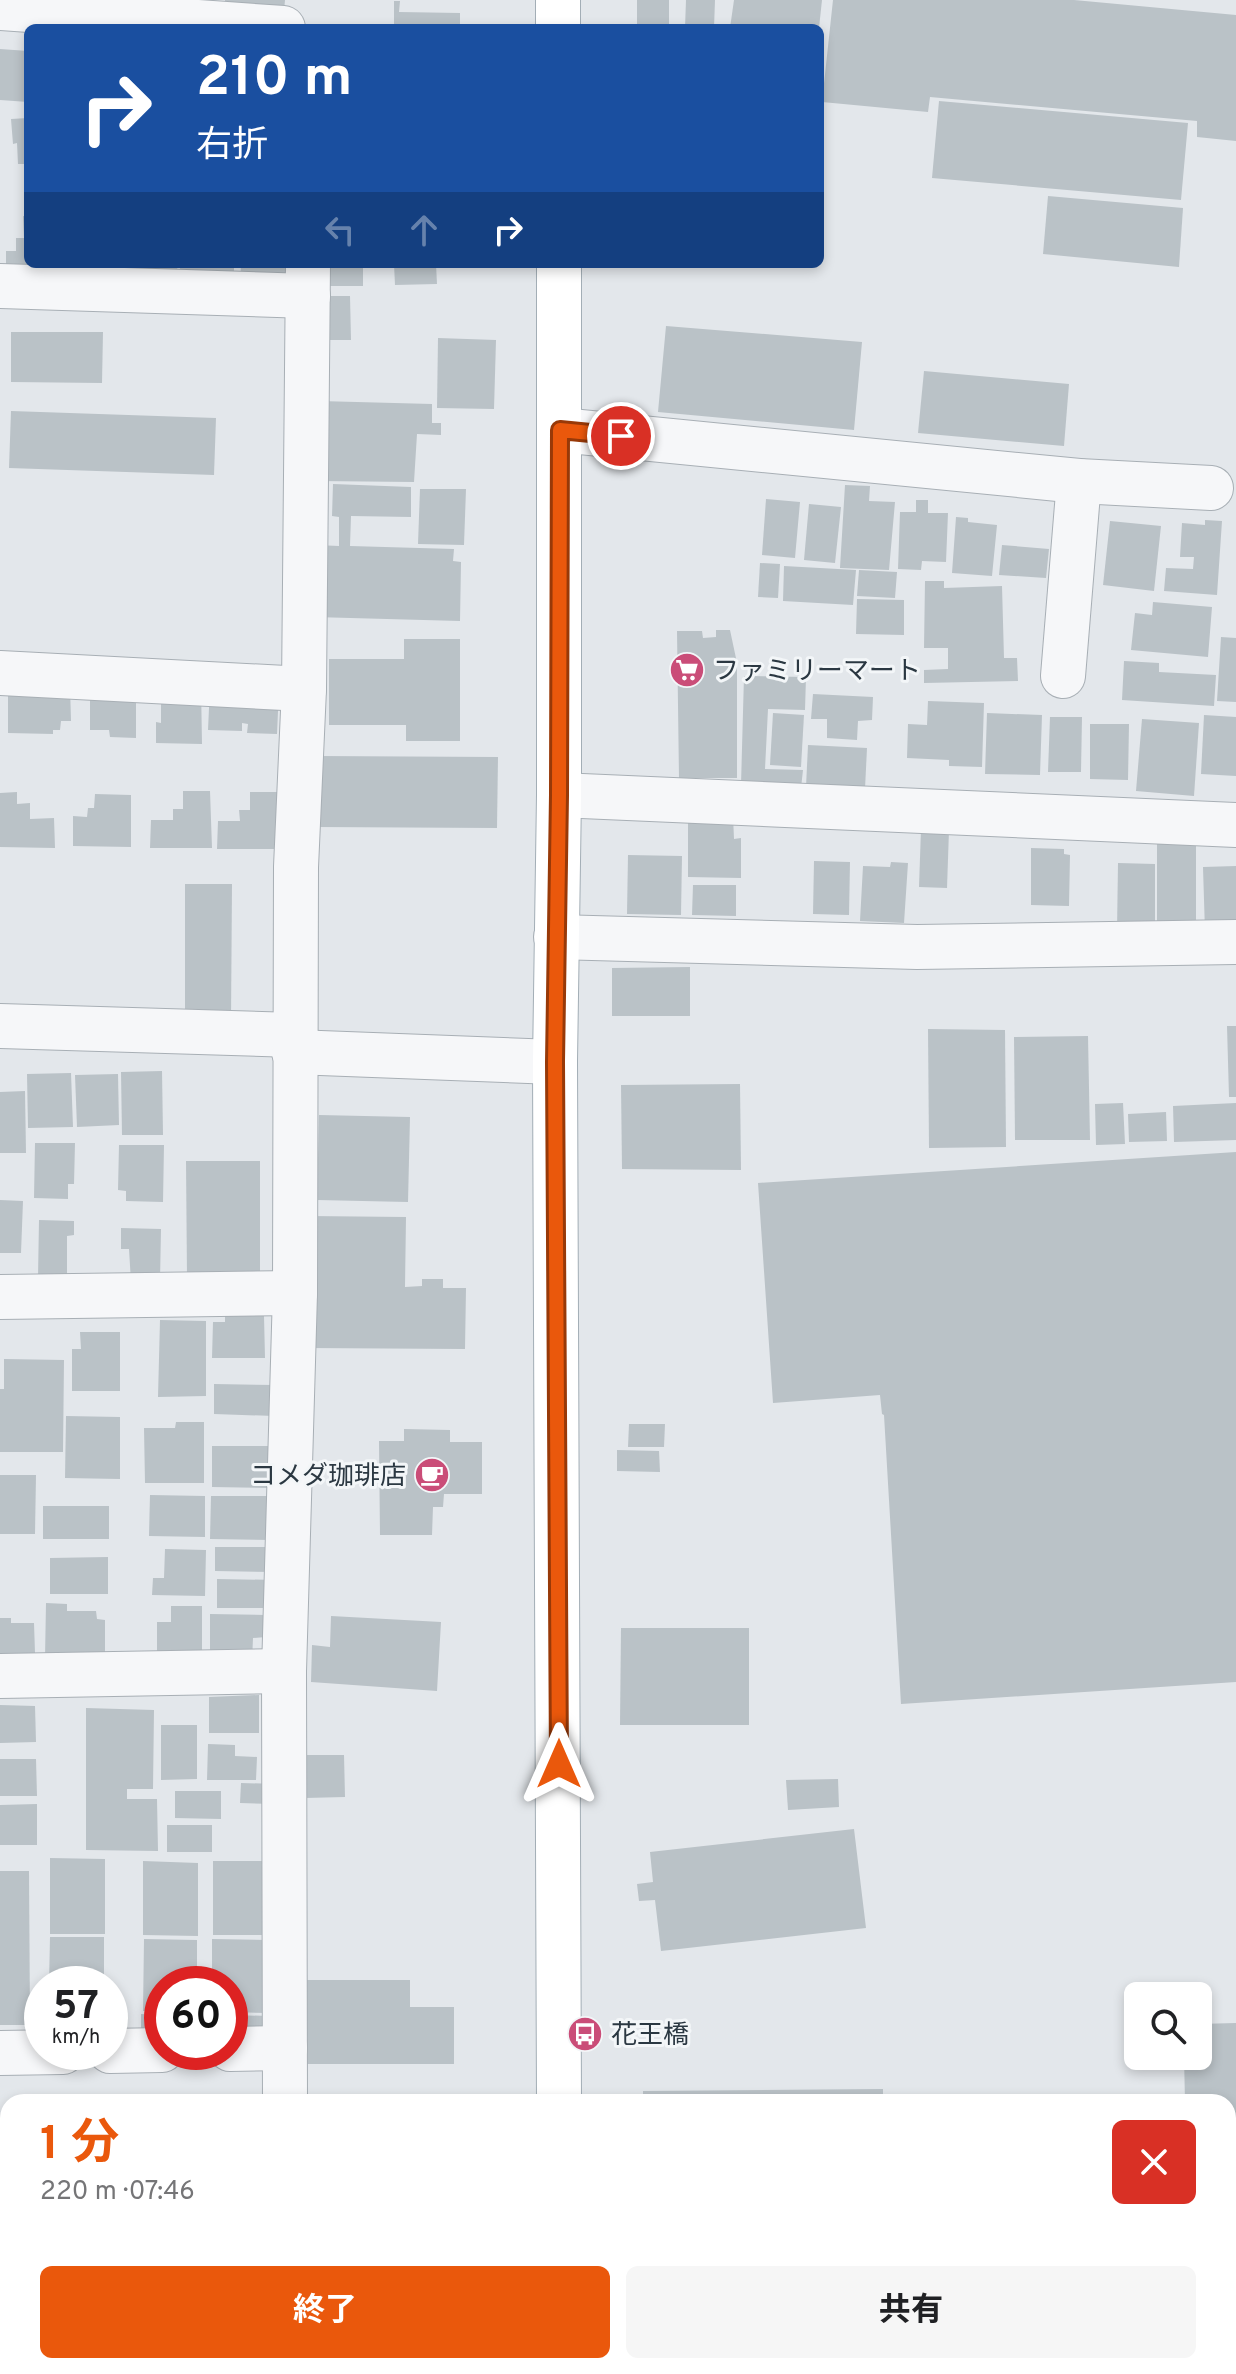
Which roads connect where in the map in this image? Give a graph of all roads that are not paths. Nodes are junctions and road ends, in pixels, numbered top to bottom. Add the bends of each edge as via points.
1 (305, 0) edge
2 (558, 0) edge
3 (0, 8) edge
4 (226, 24) edge
5 (304, 24) edge
6 (558, 24) edge
7 (559, 268) edge
8 (308, 280) edge
9 (0, 286) edge
10 (560, 430) junction
11 (1079, 481) junction
12 (1211, 488) dead end
13 (0, 673) edge
14 (1063, 676) dead end
15 (304, 689) junction
16 (559, 795) junction
17 (1236, 825) edge
18 (556, 937) junction
19 (1236, 942) edge
20 (0, 1026) edge
21 (294, 1044) junction
22 (555, 1062) junction
23 (295, 1293) junction
24 (0, 1297) edge
25 (284, 1671) junction
26 (0, 1676) edge
27 (285, 2048) junction
28 (248, 2049) edge
29 (0, 2053) edge
30 (24, 2053) edge
31 (285, 2094) edge
32 (559, 2094) edge

1 - 5 street
2 - 6 main road
3 - 4 street
7 - 10 main road
8 - 9 street
8 - 15 street
10 - 11 street
10 - 16 main road
11 - 12 street
11 - 14 street
13 - 15 street
15 - 21 street
16 - 17 street
16 - 18 main road
18 - 19 street via 917,947
18 - 22 main road
20 - 21 street
21 - 22 street
21 - 23 street
22 - 32 main road
23 - 24 street
23 - 25 street
25 - 26 street
25 - 27 street
27 - 28 street
27 - 31 street
29 - 30 street

